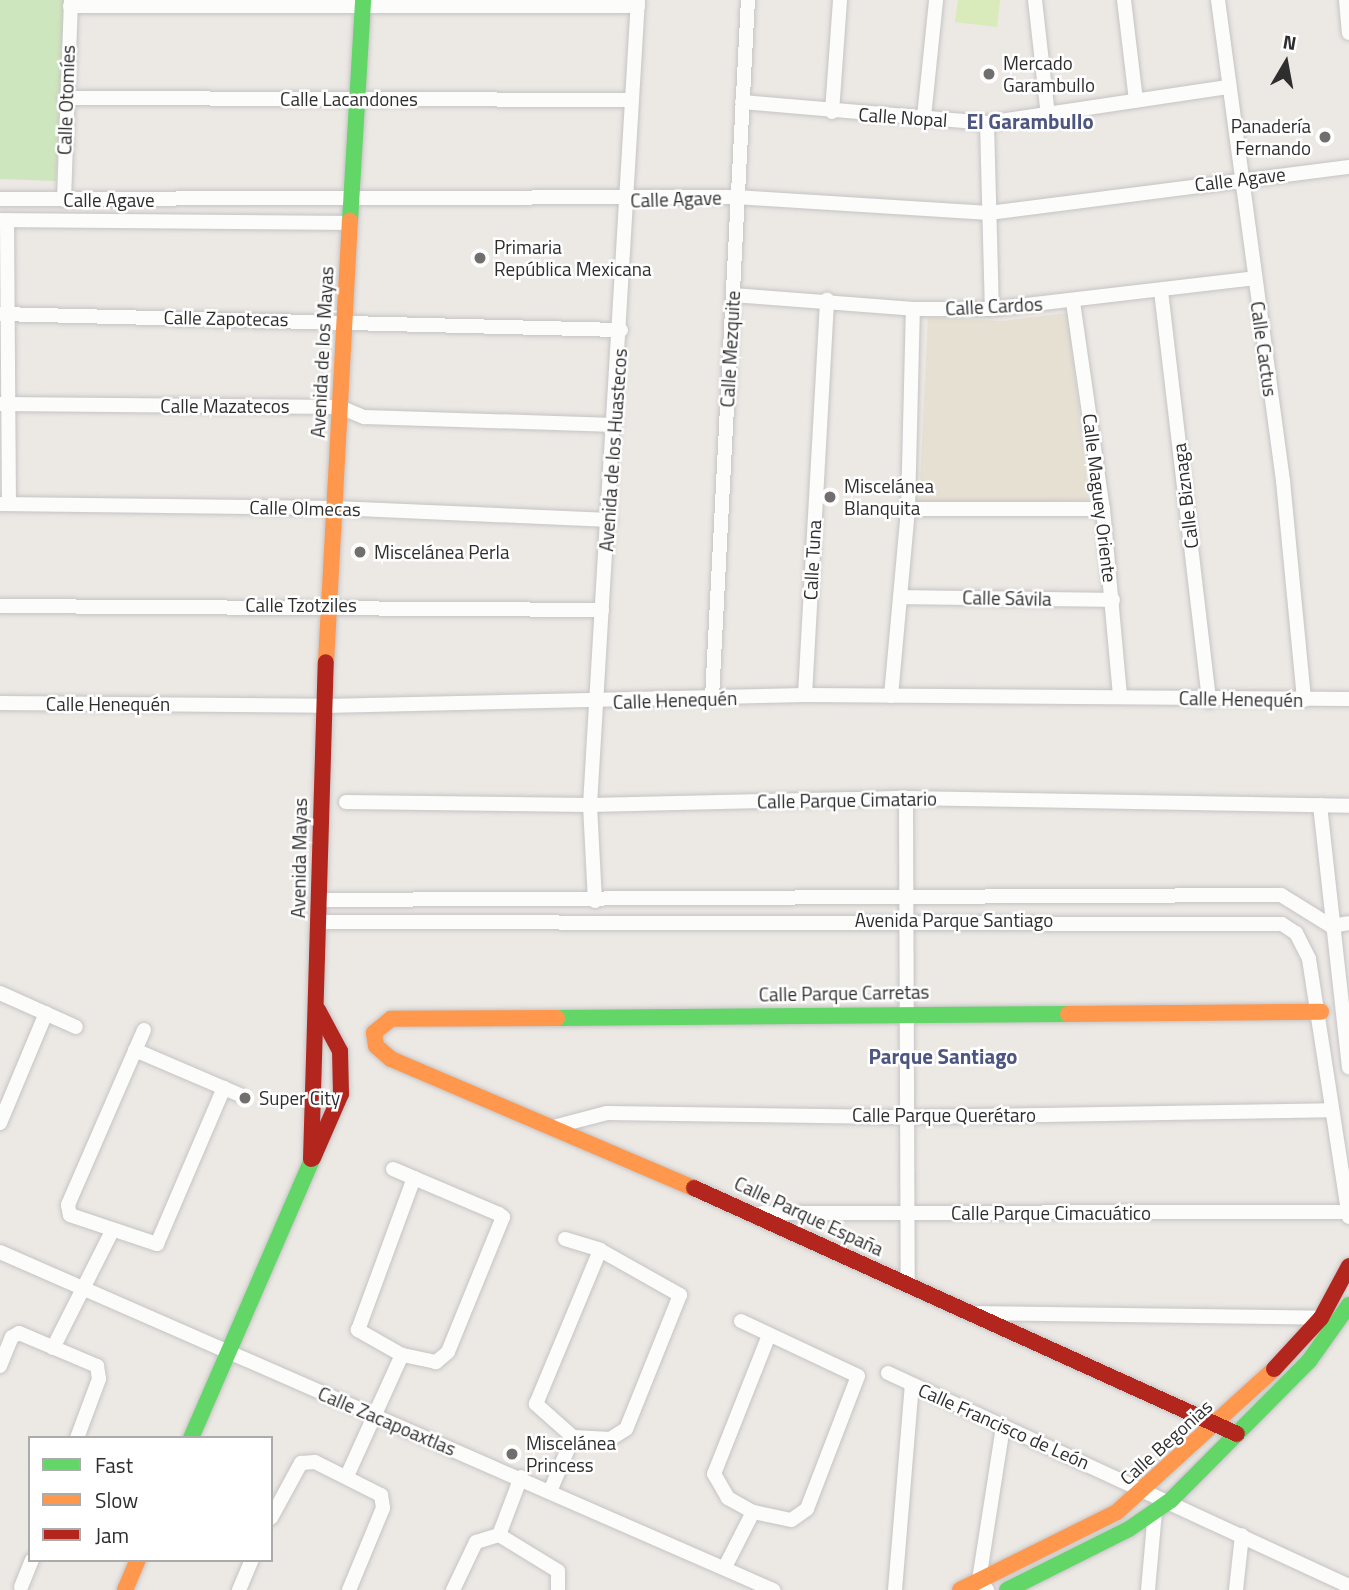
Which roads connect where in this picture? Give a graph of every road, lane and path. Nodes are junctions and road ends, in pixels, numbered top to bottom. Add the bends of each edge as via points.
1 (748, 0) edge
2 (840, 0) edge
3 (936, 0) edge
4 (1035, 0) edge
5 (1124, 0) edge
6 (1218, 0) edge
7 (1346, 0) edge
8 (71, 3) edge
9 (363, 3) edge
10 (638, 3) edge
11 (1349, 33) edge
12 (1229, 86) junction
13 (65, 98) junction
14 (356, 100) junction
15 (632, 100) junction
16 (1136, 100) junction
17 (743, 102) junction
18 (832, 112) junction
19 (1048, 116) junction
20 (924, 117) junction
21 (986, 123) junction
22 (1349, 167) edge
23 (1244, 178) junction
24 (735, 197) junction
25 (0, 199) edge
26 (64, 200) junction
27 (351, 200) junction
28 (628, 201) junction
29 (989, 213) junction
30 (4, 220) edge
31 (348, 223) junction
32 (1254, 278) junction
33 (1161, 291) junction
34 (733, 295) junction
35 (827, 300) junction
36 (1073, 302) junction
37 (913, 309) junction
38 (992, 309) junction
39 (3, 314) edge
40 (345, 320) junction
41 (621, 330) junction
42 (4, 404) edge
43 (340, 407) junction
44 (615, 425) junction
45 (5, 504) edge
46 (335, 508) junction
47 (908, 509) junction
48 (1103, 509) junction
49 (610, 520) junction
50 (901, 597) junction
51 (1113, 600) junction
52 (328, 605) junction
53 (0, 606) edge
54 (602, 610) junction
55 (804, 695) junction
56 (1119, 695) junction
57 (891, 696) junction
58 (712, 698) junction
59 (1349, 699) edge
60 (1304, 700) junction
61 (1209, 701) junction
62 (0, 703) edge
63 (598, 703) junction
64 (324, 706) junction
65 (906, 798) junction
66 (346, 802) dead end
67 (590, 805) junction
68 (1320, 805) junction
69 (1349, 806) edge
70 (908, 898) junction
71 (318, 901) junction
72 (595, 901) junction
73 (908, 919) junction
74 (318, 922) junction
75 (1349, 923) edge
76 (1331, 926) junction
77 (0, 993) edge
78 (318, 1010) junction
79 (1321, 1012) junction
80 (46, 1013) junction
81 (909, 1014) junction
82 (76, 1027) dead end
83 (144, 1030) dead end
84 (374, 1033) joint
85 (135, 1050) junction
86 (1349, 1067) edge
87 (224, 1088) junction
88 (240, 1095) dead end
89 (1332, 1110) junction
90 (909, 1117) junction
91 (0, 1123) edge
92 (557, 1126) junction
93 (311, 1159) junction
94 (393, 1169) dead end
95 (414, 1178) junction
96 (1348, 1212) edge
97 (753, 1213) junction
98 (909, 1214) junction
99 (1349, 1217) edge
100 (112, 1231) junction
101 (565, 1239) dead end
102 (600, 1250) junction
103 (0, 1252) edge
104 (1349, 1265) edge
105 (908, 1284) junction
106 (83, 1289) junction
107 (1349, 1305) edge
108 (975, 1313) junction
109 (1321, 1318) junction
110 (741, 1321) dead end
111 (769, 1335) junction
112 (53, 1348) junction
113 (228, 1354) junction
114 (402, 1355) junction
115 (0, 1366) edge
116 (888, 1373) dead end
117 (912, 1385) junction
118 (374, 1416) junction
119 (1218, 1425) junction
120 (1003, 1426) junction
121 (1237, 1434) junction
122 (78, 1436) edge
123 (192, 1436) edge
124 (573, 1437) junction
125 (346, 1476) junction
126 (521, 1477) junction
127 (551, 1489) junction
128 (1147, 1489) junction
129 (1171, 1500) junction
130 (1156, 1511) junction
131 (753, 1512) junction
132 (273, 1514) edge
133 (499, 1535) junction
134 (1242, 1535) junction
135 (31, 1562) edge
136 (137, 1562) edge
137 (251, 1562) edge
138 (725, 1567) junction
139 (1323, 1573) junction
140 (983, 1585) edge
141 (1349, 1586) edge
142 (22, 1587) dead end
143 (125, 1590) edge
144 (239, 1590) edge
145 (349, 1590) edge
146 (453, 1590) edge
147 (558, 1590) edge
148 (773, 1590) edge
149 (895, 1590) edge
150 (961, 1590) edge
151 (1007, 1590) edge
152 (1148, 1590) edge
153 (1236, 1590) edge
154 (1321, 1590) edge

1 - 17 street, Calle Mezquite
2 - 18 street
3 - 20 street
4 - 19 street
5 - 16 street
6 - 12 street, Calle Cactus
7 - 11 street
8 - 9 street
8 - 13 street, Calle Otomíes
9 - 10 street
9 - 14 street, Avenida de los Mayas
10 - 15 street, Avenida de los Huastecos
12 - 16 street, Calle Nopal
12 - 23 street, Calle Cactus
13 - 14 street, Calle Lacandones
13 - 26 street, Calle Otomíes
14 - 15 street, Calle Lacandones
14 - 27 street, Avenida de los Mayas
15 - 28 street, Avenida de los Huastecos
16 - 19 street, Calle Nopal
17 - 18 street, Calle Nopal
17 - 24 street, Calle Mezquite
18 - 20 street, Calle Nopal
19 - 21 street, Calle Nopal
20 - 21 street, Calle Nopal
21 - 29 street
22 - 23 street, Calle Agave
23 - 29 street, Calle Agave
23 - 32 street, Calle Cactus
24 - 28 street, Calle Agave
24 - 29 street, Calle Agave
24 - 34 street, Calle Mezquite
25 - 26 street, Calle Agave
26 - 27 street, Calle Agave
27 - 28 street, Calle Agave
27 - 31 street, Avenida de los Mayas
28 - 41 street, Avenida de los Huastecos
29 - 38 street
30 - 31 street, Calle Agave
30 - 39 street
31 - 40 street, Avenida de los Mayas
32 - 33 street, Calle Cardos
32 - 60 street, Calle Cactus via 1283,481
33 - 36 street, Calle Cardos
33 - 61 street, Calle Biznaga
34 - 35 street, Calle Cardos
34 - 58 street, Calle Mezquite
35 - 37 street, Calle Cardos
35 - 55 street, Calle Tuna
36 - 38 street, Calle Cardos
36 - 48 street, Calle Maguey Oriente
37 - 38 street, Calle Cardos
37 - 47 street
39 - 40 street, Calle Zapotecas
39 - 42 street
40 - 41 street, Calle Zapotecas
40 - 43 street, Avenida de los Mayas
41 - 44 street, Avenida de los Huastecos
42 - 43 street, Calle Mazatecos
42 - 45 street
43 - 44 street, Calle Mazatecos via 364,417
43 - 46 street, Avenida de los Mayas
44 - 49 street, Avenida de los Huastecos
45 - 46 street, Calle Olmecas
46 - 49 street, Calle Olmecas
46 - 52 street, Avenida de los Mayas
47 - 48 street
47 - 50 street
48 - 51 street, Calle Maguey Oriente
49 - 54 street, Avenida de los Huastecos
50 - 51 street, Calle Sávila
50 - 57 street
51 - 56 street, Calle Maguey Oriente
52 - 53 street, Calle Tzotziles
52 - 54 street, Calle Tzotziles
52 - 64 street, Avenida de los Mayas
54 - 63 street, Avenida de los Huastecos
55 - 57 street, Calle Henequén
55 - 58 street, Calle Henequén
56 - 57 street, Calle Henequén
56 - 61 street, Calle Henequén
58 - 63 street, Calle Henequén
59 - 60 street, Calle Henequén
60 - 61 street, Calle Henequén
62 - 64 street, Calle Henequén
63 - 64 street, Calle Henequén
63 - 67 street, Avenida de los Huastecos
64 - 71 street, Avenida Mayas
65 - 67 street, Calle Parque Cimatario
65 - 68 street, Calle Parque Cimatario
65 - 70 street
66 - 67 street, Calle Parque Cimatario
67 - 72 street, Avenida de los Huastecos
68 - 69 street, Calle Parque Cimatario
68 - 76 street
70 - 72 street, Avenida Parque Santiago
70 - 73 street
70 - 76 street, Avenida Parque Santiago via 1281,895
71 - 72 street, Avenida Parque Santiago
71 - 74 street, Avenida Mayas
73 - 74 street, Avenida Parque Santiago
73 - 79 street, Avenida Parque Santiago via 1274,922 1296,933 1305,950
73 - 81 street
74 - 78 street, Avenida Mayas
75 - 76 street
76 - 86 street
77 - 80 street
78 - 93 street, Avenida Mayas
78 - 93 street, Avenida Mayas via 340,1051 342,1083
79 - 81 street, Calle Parque Carretas
79 - 89 street, Avenida Parque Santiago
80 - 82 street
80 - 91 street
81 - 84 street, Calle Parque Carretas via 391,1018
81 - 90 street
83 - 85 street
84 - 92 street, Calle Parque España via 376,1046 391,1059
85 - 87 street
85 - 100 street via 68,1205 70,1215
87 - 88 street
87 - 100 street via 162,1240 152,1245
89 - 90 street, Calle Parque Querétaro
89 - 96 street, Avenida Parque Santiago
90 - 92 street, Calle Parque Querétaro via 607,1113
90 - 98 street
92 - 97 street, Calle Parque España
93 - 113 street, Avenida Mayas
94 - 95 street
95 - 114 street via 357,1324 364,1337
95 - 114 street via 503,1217 446,1356 431,1362
96 - 98 street, Calle Parque Cimacuático
96 - 99 street, Avenida Parque Santiago
97 - 98 street, Calle Parque Cimacuático
97 - 105 street, Calle Parque España
98 - 105 street
100 - 106 street
101 - 102 street
102 - 124 street via 536,1404
102 - 124 street via 676,1290 681,1299 626,1429 610,1439
103 - 106 street, Calle Zacapoaxtlas
104 - 109 street, Calle Begonias
105 - 108 street, Calle Parque España
106 - 112 street
106 - 113 street, Calle Zacapoaxtlas
107 - 121 street via 1309,1361
108 - 109 street
108 - 119 street, Calle Parque España
109 - 119 street, Calle Begonias
110 - 111 street
111 - 131 street via 714,1474 720,1492
111 - 131 street via 852,1370 859,1381 807,1509 791,1520
112 - 115 street via 15,1333
112 - 122 street via 100,1369
113 - 118 street, Calle Zacapoaxtlas
113 - 123 street, Avenida Mayas
114 - 118 street
116 - 117 street, Calle Francisco de León
117 - 120 street, Calle Francisco de León
117 - 149 street
118 - 125 street
118 - 126 street, Calle Zacapoaxtlas
119 - 121 street, Calle Parque España
119 - 128 street, Calle Begonias
120 - 128 street, Calle Francisco de León
120 - 140 street
121 - 129 street
124 - 127 street
125 - 132 street via 314,1462 301,1463
125 - 145 street via 381,1495 384,1503
126 - 127 street, Calle Zacapoaxtlas
126 - 133 street
127 - 138 street, Calle Zacapoaxtlas
128 - 129 street, Calle Francisco de León
128 - 140 street, Calle Begonias via 1117,1513
129 - 130 street
129 - 134 street, Calle Francisco de León
130 - 151 street
130 - 152 street
131 - 138 street
133 - 146 street via 476,1542
133 - 147 street via 558,1571
134 - 139 street, Calle Francisco de León
134 - 153 street
135 - 142 street
136 - 143 street
137 - 144 street
138 - 148 street, Calle Zacapoaxtlas
139 - 141 street, Calle Francisco de León
139 - 154 street
140 - 150 street, Calle Begonias

